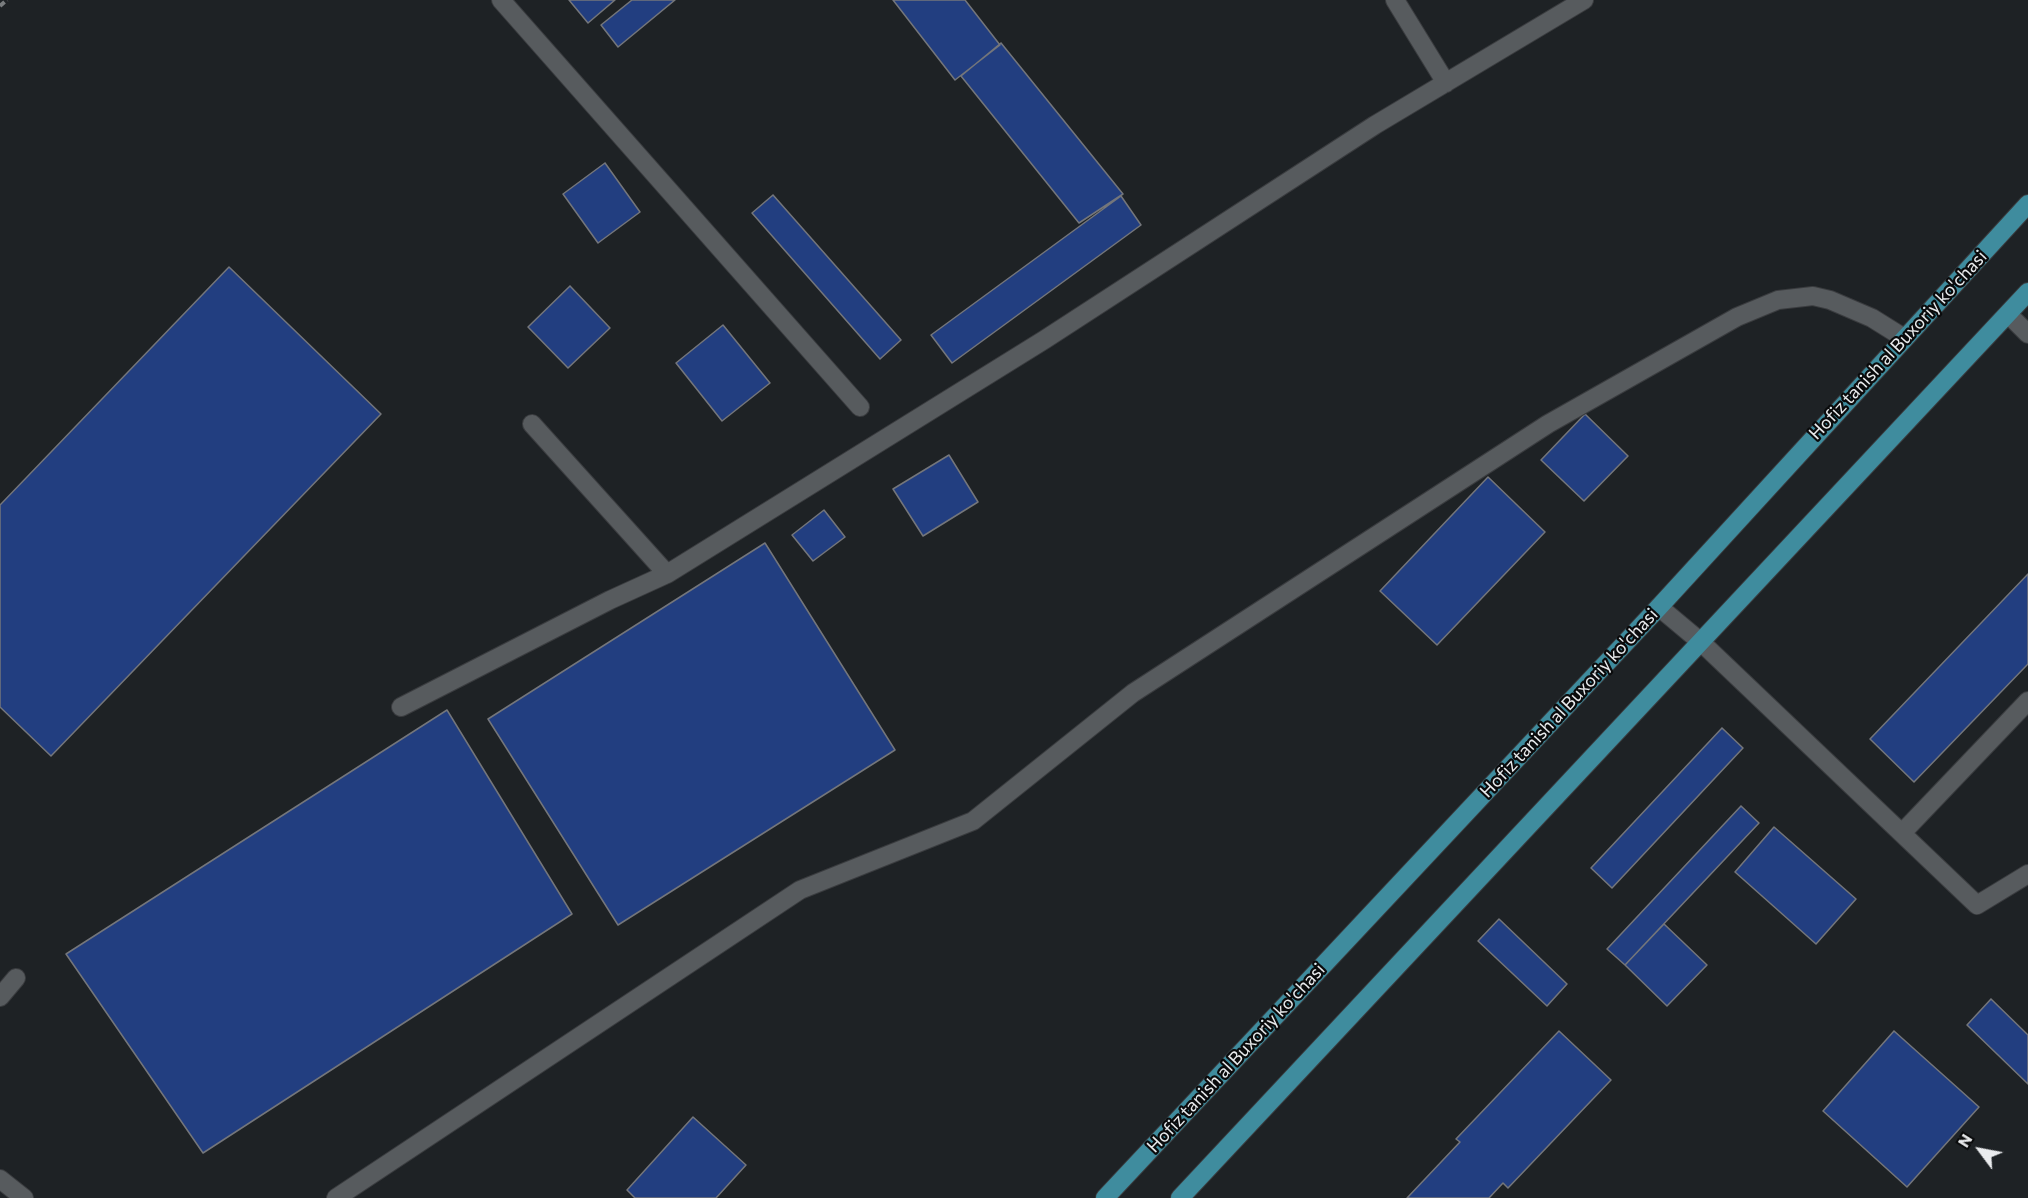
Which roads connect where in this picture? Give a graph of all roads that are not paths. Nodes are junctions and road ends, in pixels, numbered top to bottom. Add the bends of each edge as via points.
1 (501, 0) edge
2 (1395, 0) edge
3 (1584, 0) edge
4 (1446, 83) junction
5 (2028, 204) edge
6 (2028, 292) edge
7 (2009, 315) junction
8 (2028, 334) edge
9 (1904, 338) junction
10 (860, 407) dead end
11 (532, 424) dead end
12 (668, 574) junction
13 (1659, 607) junction
14 (1702, 643) junction
15 (2028, 701) edge
16 (401, 707) dead end
17 (1902, 833) junction
18 (2028, 874) edge
19 (16, 978) dead end
20 (0, 998) edge
21 (0, 1179) edge
22 (24, 1198) edge
23 (336, 1198) edge
24 (1105, 1198) edge
25 (1180, 1198) edge

1 - 10 street
2 - 4 street
3 - 4 street
4 - 12 street
5 - 9 main road, Hofiz tanish al Buxoriy ko'chasi
6 - 7 main road
7 - 8 street
7 - 14 main road
9 - 13 main road, Hofiz tanish al Buxoriy ko'chasi
9 - 23 street via 1851,309 1813,296 1778,300 1737,317 1548,424 1133,693 973,821 800,890
11 - 12 street
12 - 16 street
13 - 14 street
13 - 24 main road, Hofiz tanish al Buxoriy ko'chasi
14 - 17 street
14 - 25 main road
15 - 17 street
17 - 18 street via 1977,905
19 - 20 street
21 - 22 street

